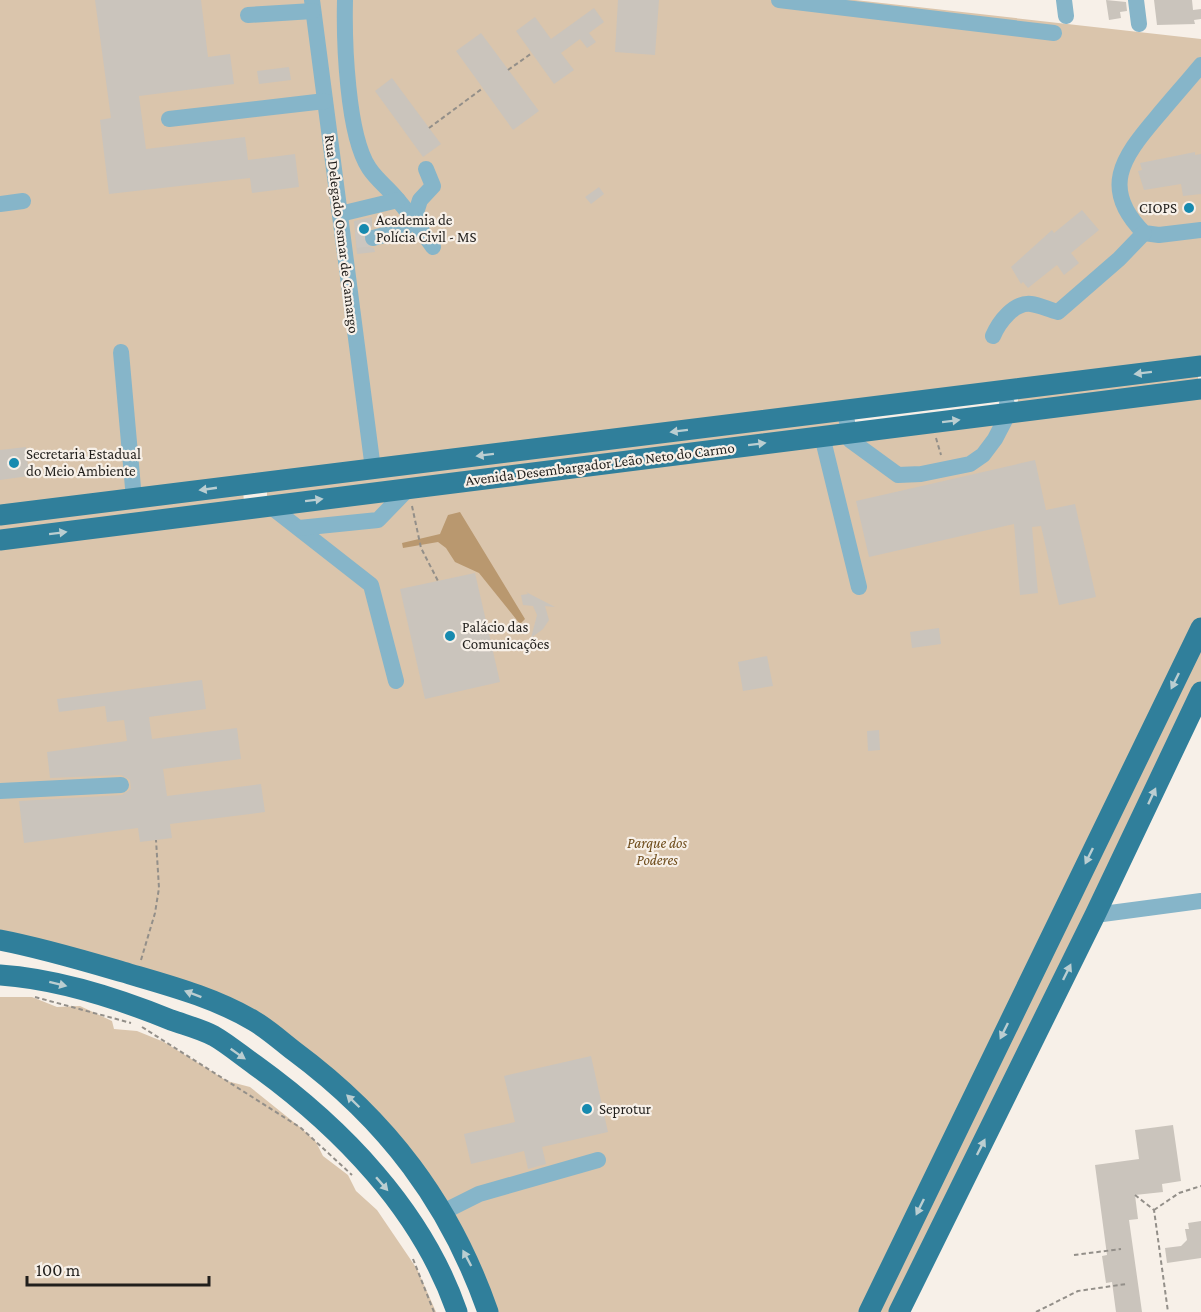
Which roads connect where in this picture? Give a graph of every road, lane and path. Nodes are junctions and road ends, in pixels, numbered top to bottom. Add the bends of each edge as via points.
1 (345, 0) edge
2 (779, 0) edge
3 (1136, 0) edge
4 (312, 5) edge
5 (248, 15) dead end
6 (1139, 24) dead end
7 (1054, 33) dead end
8 (532, 53) dead end
9 (1201, 65) edge
10 (508, 70) dead end
11 (483, 88) dead end
12 (325, 101) junction
13 (169, 119) dead end
14 (429, 128) dead end
15 (426, 169) dead end
16 (398, 200) junction
17 (23, 201) dead end
18 (0, 204) edge
19 (340, 214) junction
20 (414, 219) junction
21 (1201, 230) edge
22 (1144, 233) junction
23 (374, 238) tunnel mouth
24 (433, 247) dead end
25 (993, 336) dead end
26 (121, 352) dead end
27 (1201, 366) edge
28 (1201, 389) edge
29 (1006, 390) junction
30 (845, 410) junction
31 (1008, 414) junction
32 (849, 433) junction
33 (822, 436) junction
34 (373, 469) junction
35 (253, 482) junction
36 (408, 489) junction
37 (134, 499) junction
38 (264, 507) junction
39 (0, 515) edge
40 (299, 528) junction
41 (0, 540) edge
42 (438, 581) dead end
43 (859, 587) dead end
44 (1201, 628) edge
45 (396, 681) dead end
46 (1201, 692) edge
47 (121, 785) dead end
48 (3, 793) edge
49 (156, 840) dead end
50 (1201, 902) edge
51 (1095, 915) junction
52 (0, 940) edge
53 (31, 946) junction
54 (0, 975) edge
55 (136, 976) junction
56 (26, 986) junction
57 (968, 1108) junction
58 (993, 1123) junction
59 (598, 1160) dead end
60 (357, 1179) dead end
61 (1201, 1186) edge
62 (1135, 1195) dead end
63 (1154, 1210) junction
64 (443, 1212) junction
65 (1121, 1249) dead end
66 (411, 1254) dead end
67 (1074, 1255) dead end
68 (1167, 1261) dead end
69 (1161, 1262) junction
70 (1126, 1284) dead end
71 (485, 1303) edge
72 (455, 1307) edge
73 (434, 1312) edge
74 (869, 1312) edge
75 (899, 1312) edge
76 (1035, 1312) edge
77 (1168, 1312) edge

1 - 16 street via 344,26 360,152
2 - 7 street
3 - 6 street
4 - 5 street
4 - 12 street, Rua Delegado Osmar de Camargo
8 - 10 path
9 - 22 street via 1131,148 1120,169 1123,206
11 - 14 path
12 - 13 street
12 - 19 street, Rua Delegado Osmar de Camargo
15 - 20 street via 433,186 420,200
16 - 19 street
16 - 20 street
17 - 18 street
19 - 34 street, Rua Delegado Osmar de Camargo via 350,241
20 - 23 street via 402,230
20 - 24 street
21 - 22 street
22 - 25 street via 1058,312 1028,303 1020,305 998,325
26 - 37 street
27 -> 29 main road, Avenida Desembargador Leão Neto do Carmo
28 - 31 main road, Avenida Desembargador Leão Neto do Carmo
29 - 30 main road, Avenida Desembargador Leão Neto do Carmo
29 - 31 street
30 - 32 street
30 -> 34 main road, Avenida Desembargador Leão Neto do Carmo
32 -> 31 main road, Avenida Desembargador Leão Neto do Carmo
31 - 32 street via 983,455 970,464 921,474 898,475 850,440
32 - 33 main road, Avenida Desembargador Leão Neto do Carmo
36 -> 33 main road, Avenida Desembargador Leão Neto do Carmo
33 - 43 street
34 - 35 main road, Avenida Desembargador Leão Neto do Carmo
35 -> 37 main road, Avenida Desembargador Leão Neto do Carmo
35 - 38 main road
38 -> 36 main road, Avenida Desembargador Leão Neto do Carmo
36 - 40 street via 378,520
36 - 42 path via 421,548
37 - 39 main road, Avenida Desembargador Leão Neto do Carmo
38 - 40 street
41 -> 38 main road, Avenida Desembargador Leão Neto do Carmo
40 - 45 street via 371,585
44 -> 57 main road
51 -> 46 main road
47 - 48 street
49 - 55 path via 159,888
50 - 51 street
58 -> 51 main road
52 - 53 main road
53 - 55 main road
53 - 56 main road
54 - 56 main road
64 -> 55 main road via 393,1139 324,1072 255,1021 180,989
56 - 60 path via 140,1026 302,1128
56 -> 72 main road via 138,1006 214,1036 284,1086 342,1137 399,1203 442,1274
57 - 58 main road
57 -> 74 main road
75 -> 58 main road
59 - 64 street via 479,1194
61 - 63 path via 1179,1193
62 - 63 path
63 - 69 path
71 -> 64 main road via 472,1265
65 - 67 path
66 - 73 path
68 - 69 path
69 - 77 path
70 - 76 path via 1078,1291
71 - 72 main road

